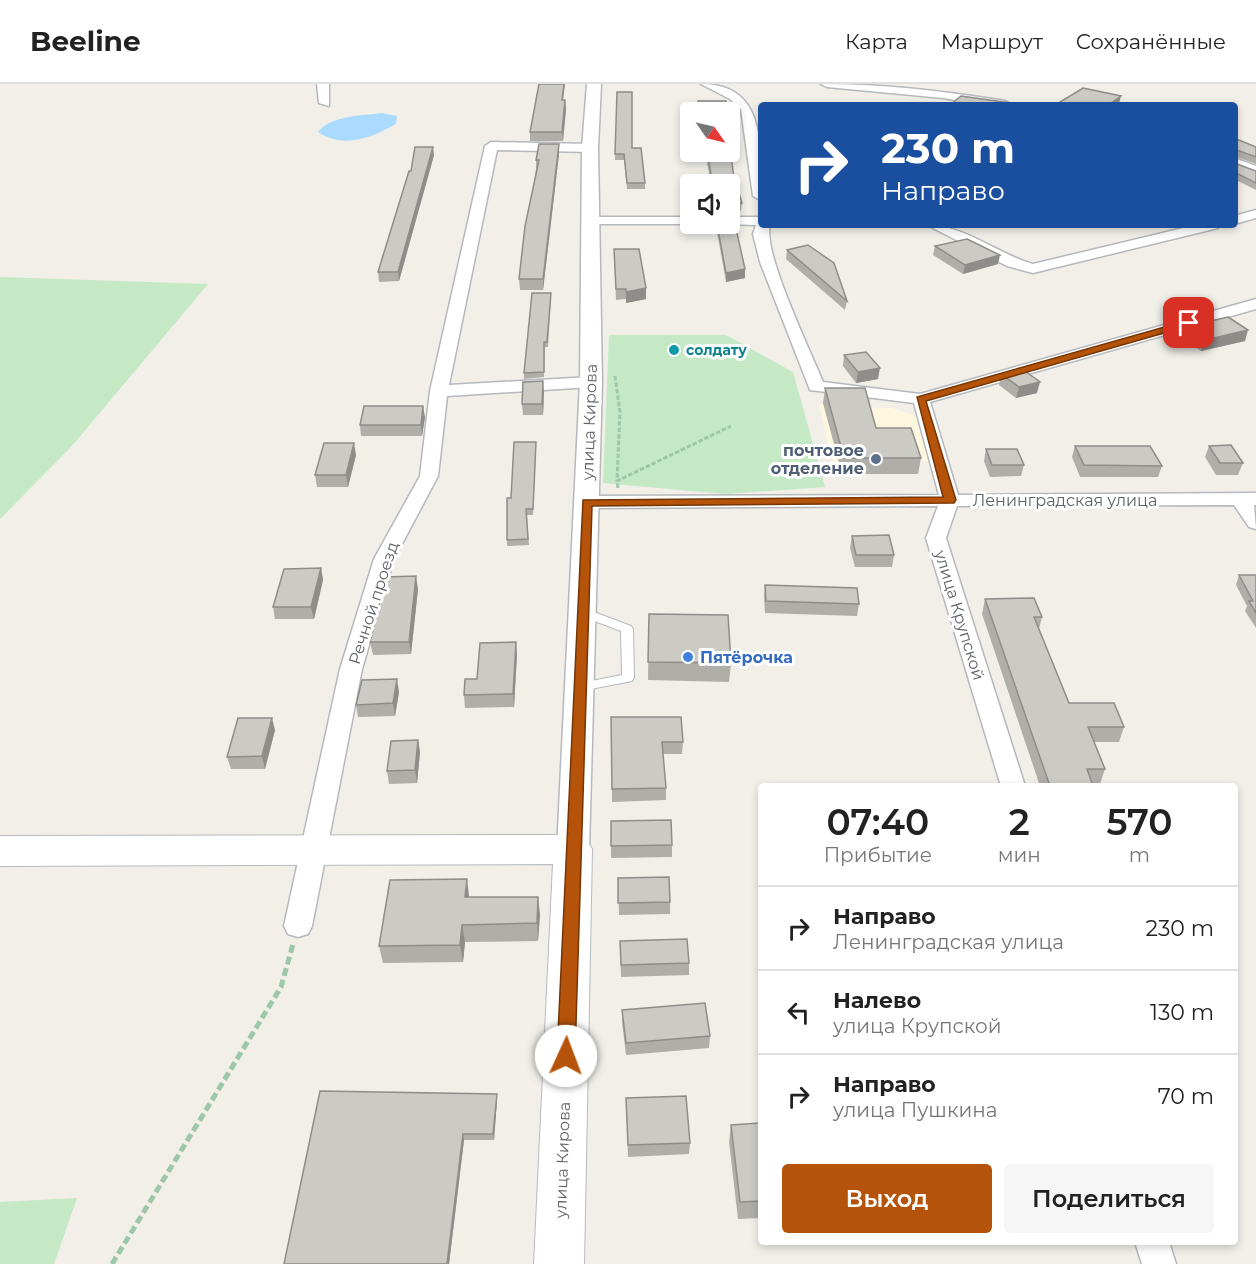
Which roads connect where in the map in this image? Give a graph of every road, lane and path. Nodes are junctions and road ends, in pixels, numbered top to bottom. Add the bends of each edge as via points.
1 (323, 84) edge
2 (594, 84) edge
3 (707, 84) edge
4 (827, 84) edge
5 (988, 102) edge
6 (325, 103) dead end
7 (590, 148) junction
8 (1238, 164) edge
9 (1256, 171) edge
10 (758, 183) edge
11 (1256, 214) edge
12 (1238, 219) edge
13 (589, 221) junction
14 (680, 221) edge
15 (740, 221) edge
16 (758, 221) edge
17 (762, 228) edge
18 (940, 228) edge
19 (1201, 228) edge
20 (1256, 304) edge
21 (614, 371) dead end
22 (591, 382) junction
23 (439, 391) junction
24 (921, 399) junction
25 (731, 426) dead end
26 (617, 481) junction
27 (1248, 499) edge
28 (950, 500) junction
29 (587, 502) junction
30 (620, 503) junction
31 (1256, 524) edge
32 (583, 612) junction
33 (580, 687) junction
34 (1012, 783) edge
35 (313, 849) junction
36 (573, 849) junction
37 (0, 851) edge
38 (297, 926) joint
39 (1153, 1245) edge
40 (112, 1264) edge
41 (559, 1264) edge
42 (1159, 1264) edge

1 - 6 street
2 - 7 street, улица Кирова
3 - 10 street via 727,92 747,109
4 - 5 street
7 - 13 street, улица Кирова
7 - 23 street, Речной проезд via 491,146
8 - 9 street
11 - 12 street
13 - 14 street
13 - 22 street, улица Кирова
15 - 16 street
17 - 24 street via 767,262 816,386
18 - 19 street via 1028,269
20 - 24 street
21 - 26 path via 620,412
22 - 23 street
22 - 29 street, улица Кирова
23 - 35 street, Речной проезд via 429,476 384,559 351,669
24 - 28 street
25 - 26 path
26 - 30 path
27 - 28 street, Ленинградская улица
27 - 31 street
28 - 30 street, Ленинградская улица
28 - 34 street, улица Крупской via 936,538
29 - 30 street, Ленинградская улица
29 - 32 street, улица Кирова
32 - 33 street, улица Кирова
32 - 33 lane via 627,629 628,678
33 - 36 street, улица Кирова
35 - 36 main road
35 - 37 main road
35 - 38 street, Речной проезд
36 - 41 main road, улица Кирова
38 - 40 path via 281,987
39 - 42 street

